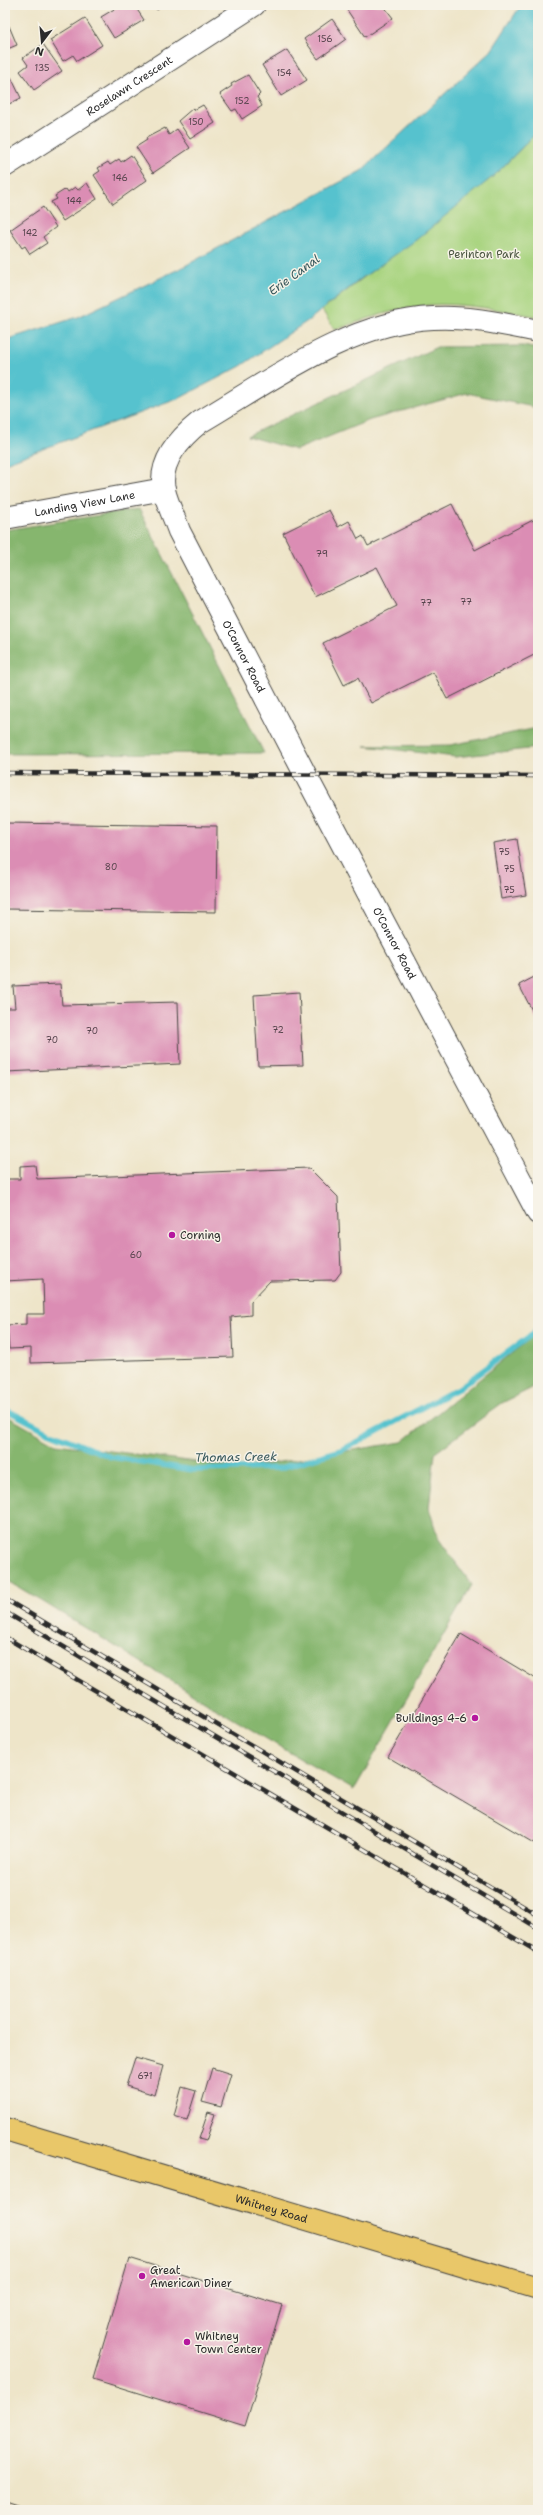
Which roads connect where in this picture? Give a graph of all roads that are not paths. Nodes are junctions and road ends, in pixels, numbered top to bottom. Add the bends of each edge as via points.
1 (254, 5) edge
2 (5, 166) edge
3 (538, 331) edge
4 (164, 489) junction
5 (5, 518) edge
6 (538, 1213) edge
7 (5, 2129) edge
8 (538, 2288) edge

1 - 2 street, Roselawn Crescent
3 - 4 street, O'Connor Road via 461,318 432,318 375,328 341,342 200,422 184,435 171,451
4 - 5 street, Landing View Lane
4 - 6 street, O'Connor Road via 179,530 304,774
7 - 8 main road, Whitney Road

